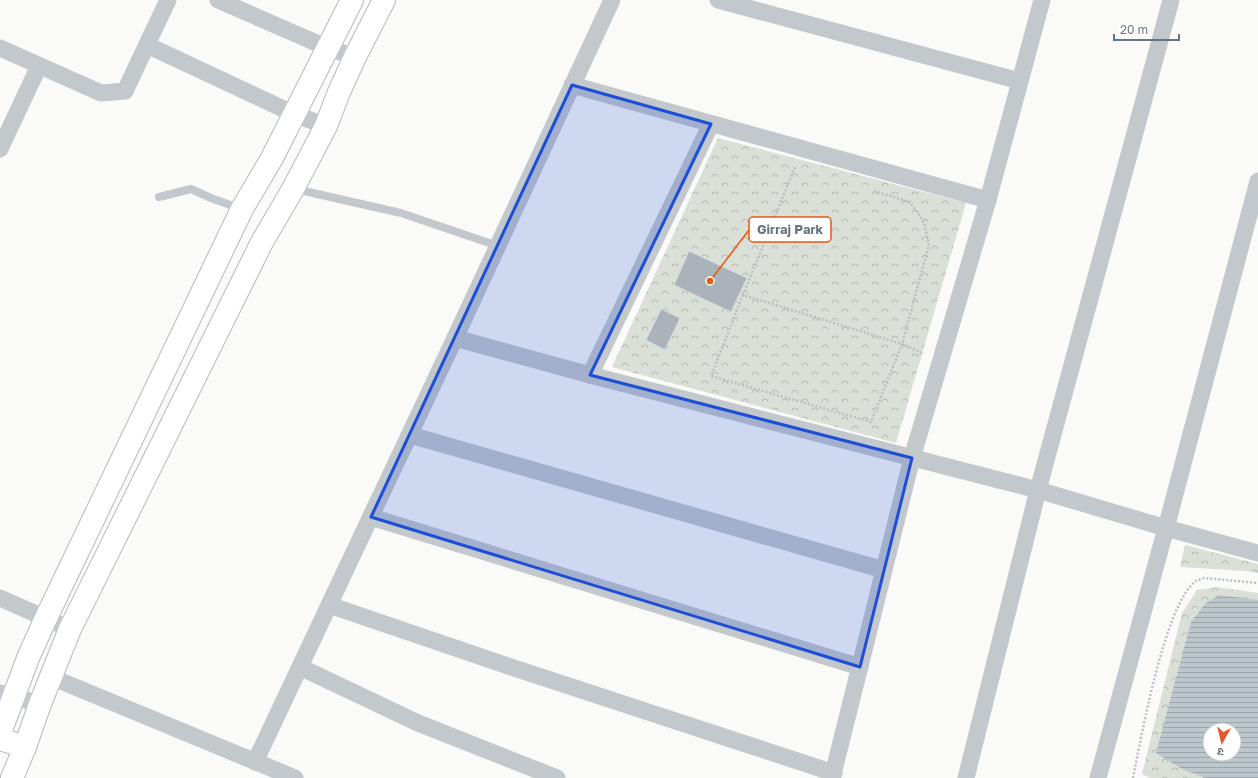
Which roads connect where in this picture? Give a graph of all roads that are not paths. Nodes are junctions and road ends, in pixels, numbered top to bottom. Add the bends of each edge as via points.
1 (168, 0) edge
2 (218, 0) edge
3 (352, 0) edge
4 (384, 0) edge
5 (612, 0) edge
6 (718, 0) edge
7 (1042, 0) edge
8 (1171, 0) edge
9 (146, 45) junction
10 (0, 48) edge
11 (328, 48) junction
12 (355, 57) junction
13 (39, 66) junction
14 (1020, 81) junction
15 (572, 85) junction
16 (294, 114) junction
17 (711, 124) junction
18 (326, 126) junction
19 (0, 149) edge
20 (1258, 182) edge
21 (293, 189) junction
22 (159, 197) dead end
23 (988, 200) junction
24 (242, 209) junction
25 (498, 246) junction
26 (455, 338) junction
27 (590, 375) junction
28 (410, 435) junction
29 (912, 458) junction
30 (1038, 490) junction
31 (371, 517) junction
32 (1166, 528) junction
33 (1258, 553) edge
34 (884, 570) junction
35 (0, 598) edge
36 (329, 605) junction
37 (46, 618) junction
38 (70, 629) junction
39 (300, 667) junction
40 (860, 667) junction
41 (51, 677) junction
42 (7, 695) edge
43 (40, 704) junction
44 (0, 733) edge
45 (0, 739) edge
46 (25, 747) junction
47 (255, 762) junction
48 (833, 775) edge
49 (12, 778) edge
50 (295, 778) edge
51 (557, 778) edge
52 (966, 778) edge
53 (1098, 778) edge

1 - 9 street
2 - 11 street
3 - 11 main road
4 - 12 main road
5 - 15 street
6 - 14 street
7 - 14 street
8 - 30 street
9 - 13 street via 125,91 101,93
9 - 16 street
10 - 13 street
11 - 12 street
11 - 16 main road
12 - 18 main road
13 - 19 street
14 - 23 street
15 - 17 street
15 - 25 street
16 - 18 street
16 - 24 main road
17 - 23 street
17 - 27 street
18 - 21 main road
20 - 32 street
21 - 25 lane via 401,213
21 - 38 main road via 262,242
22 - 24 lane via 191,189
23 - 29 street
24 - 37 main road
25 - 26 street
26 - 27 street
26 - 28 street
27 - 29 street
28 - 31 street
28 - 34 street
29 - 30 street
29 - 34 street
30 - 32 street
30 - 52 street
31 - 36 street
31 - 40 street
32 - 33 street
32 - 53 street
34 - 40 street
35 - 37 street
36 - 39 street
36 - 48 street
37 - 38 street
37 - 42 main road via 28,658
38 - 41 main road
39 - 47 street
39 - 51 street via 418,723
40 - 48 street
41 - 43 main road
41 - 47 street
42 - 43 street
42 - 44 main road
43 - 46 main road
45 - 46 main road
46 - 49 main road
47 - 50 street

